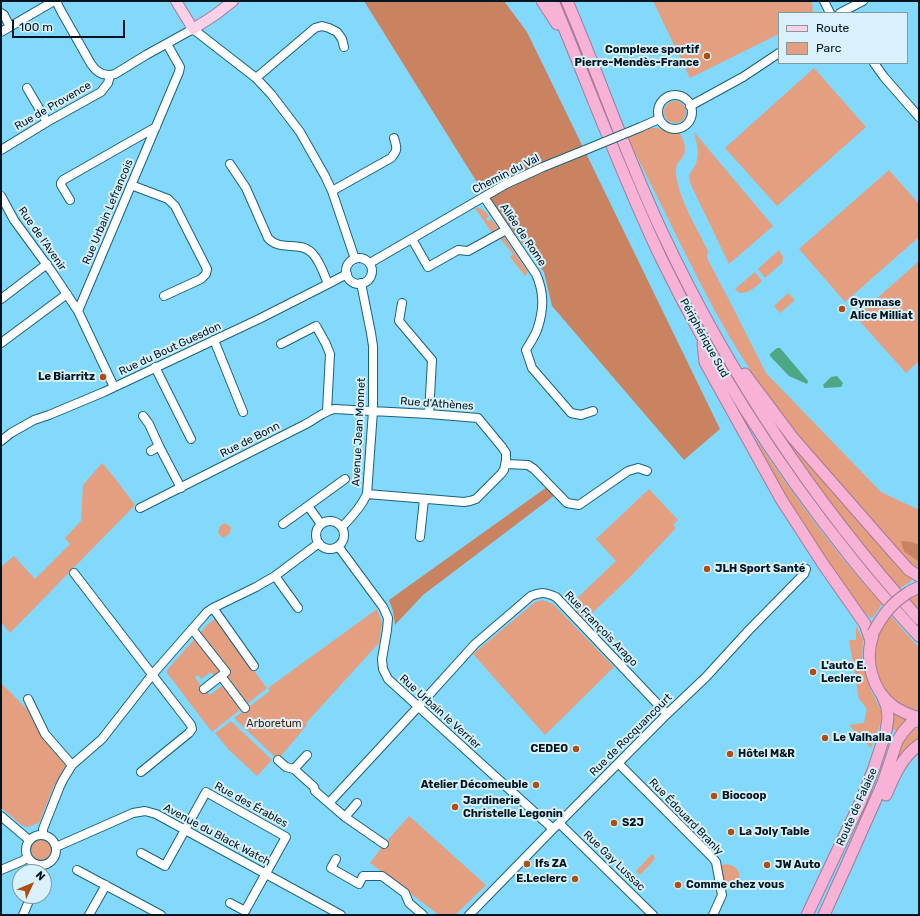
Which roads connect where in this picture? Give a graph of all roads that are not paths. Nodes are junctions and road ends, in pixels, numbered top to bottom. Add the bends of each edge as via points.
1 (176, 1) edge
2 (233, 1) edge
3 (542, 1) edge
4 (553, 1) edge
5 (566, 1) edge
6 (824, 1) edge
7 (863, 1) edge
8 (57, 2) edge
9 (830, 12) edge
10 (842, 12) edge
11 (1, 13) edge
12 (10, 27) junction
13 (193, 29) junction
14 (1, 32) edge
15 (167, 44) junction
16 (344, 47) dead end
17 (575, 53) junction
18 (778, 54) edge
19 (875, 64) edge
20 (110, 76) junction
21 (256, 78) junction
22 (27, 88) dead end
23 (690, 106) junction
24 (919, 117) edge
25 (659, 119) junction
26 (47, 122) junction
27 (156, 127) junction
28 (394, 138) dead end
29 (1, 150) edge
30 (230, 164) dead end
31 (131, 185) junction
32 (332, 191) junction
33 (1, 196) edge
34 (484, 197) junction
35 (70, 200) dead end
36 (506, 230) junction
37 (412, 239) junction
38 (355, 259) junction
39 (370, 263) junction
40 (47, 264) junction
41 (347, 274) junction
42 (360, 283) junction
43 (328, 284) junction
44 (66, 294) junction
45 (164, 296) dead end
46 (1, 299) edge
47 (402, 303) dead end
48 (78, 311) junction
49 (714, 334) junction
50 (703, 338) junction
51 (214, 340) junction
52 (1, 343) edge
53 (281, 344) dead end
54 (155, 367) junction
55 (114, 387) junction
56 (327, 411) junction
57 (374, 411) junction
58 (593, 411) dead end
59 (243, 412) dead end
60 (429, 414) junction
61 (142, 416) dead end
62 (192, 439) dead end
63 (1, 441) edge
64 (159, 446) junction
65 (151, 450) dead end
66 (506, 464) junction
67 (647, 471) dead end
68 (345, 479) dead end
69 (181, 488) junction
70 (367, 494) junction
71 (424, 499) junction
72 (308, 506) junction
73 (140, 508) dead end
74 (283, 524) dead end
75 (321, 524) junction
76 (342, 527) junction
77 (420, 537) dead end
78 (319, 543) junction
79 (338, 546) junction
80 (806, 569) dead end
81 (74, 572) dead end
82 (275, 576) junction
83 (919, 576) edge
84 (914, 589) edge
85 (212, 608) junction
86 (298, 608) dead end
87 (919, 619) edge
88 (192, 629) junction
89 (919, 636) edge
90 (872, 637) junction
91 (254, 666) dead end
92 (152, 675) junction
93 (221, 676) junction
94 (204, 689) dead end
95 (882, 695) junction
96 (28, 698) dead end
97 (418, 707) junction
98 (245, 708) dead end
99 (667, 714) junction
100 (919, 719) edge
101 (919, 745) edge
102 (307, 755) dead end
103 (278, 760) dead end
104 (618, 764) junction
105 (72, 765) junction
106 (294, 769) junction
107 (140, 772) dead end
108 (329, 803) junction
109 (357, 803) dead end
110 (1, 816) edge
111 (345, 816) junction
112 (559, 823) junction
113 (553, 829) junction
114 (185, 830) junction
115 (42, 834) junction
116 (29, 840) junction
117 (384, 844) dead end
118 (56, 847) junction
119 (141, 853) dead end
120 (28, 858) junction
121 (336, 859) dead end
122 (848, 862) junction
123 (35, 864) edge
124 (47, 864) edge
125 (1, 870) edge
126 (77, 870) dead end
127 (265, 874) junction
128 (106, 885) junction
129 (230, 903) dead end
130 (28, 904) edge
131 (23, 915) edge
132 (89, 915) edge
133 (161, 915) edge
134 (341, 915) edge
135 (423, 915) edge
136 (468, 915) edge
137 (653, 915) edge
138 (713, 915) edge
139 (807, 915) edge
140 (824, 915) edge

1 - 13 main road
2 - 13 main road
3 - 17 highway
4 - 17 highway, Périphérique Sud
5 - 49 highway, Périphérique Sud via 634,168 688,285
6 - 9 street
7 - 10 street
8 - 12 street
8 - 20 street via 93,68
11 - 12 street
12 - 14 street
13 - 15 street
13 - 21 street
15 - 20 street
15 - 27 street, Rue Urbain Lefrancois via 180,67
16 - 21 street via 337,32 322,26 315,28
17 - 50 highway, Périphérique Sud via 640,213
18 - 23 street via 743,77
19 - 24 street
20 - 26 street, Rue de Provence via 101,92
21 - 32 street via 300,132
22 - 26 street
23 - 25 street via 690,120 677,129 670,128
23 - 25 street via 679,96 670,96 658,107
25 - 34 street, Chemin du Val, bridge via 506,184
26 - 29 street, Rue de Provence
27 - 31 street, Rue Urbain Lefrancois
27 - 35 street via 63,180 61,185
28 - 32 street via 397,147 391,158
30 - 43 street via 246,188 268,238 278,245 306,248 316,258
31 - 45 street via 168,199 175,206 207,269 206,274 200,279
31 - 48 street, Rue Urbain Lefrancois
32 - 38 street
33 - 40 street, Rue de l'Avenir via 14,220
34 - 36 street, Allée de Rome
34 - 37 street, Chemin du Val
36 - 37 street via 468,251 458,250 428,267
36 - 58 street, Allée de Rome via 541,285 543,304 538,328 526,350 532,368 571,413 581,415
37 - 39 street, Chemin du Val
38 - 39 street via 363,258
38 - 41 street via 348,264
39 - 42 street via 371,275 366,282
40 - 44 street, Rue de l'Avenir
40 - 46 street
41 - 42 street via 351,280
41 - 43 street, Rue du Bout Guesdon
42 - 57 street, Avenue Jean Monnet via 373,346
43 - 51 street, Rue du Bout Guesdon
44 - 48 street, Rue de l'Avenir
44 - 52 street
47 - 60 street via 399,321 432,360
48 - 55 street
49 - 83 highway via 729,349 793,438 909,570
49 - 87 highway, Périphérique Sud via 754,401 816,493 889,586
50 - 89 highway, Périphérique Sud via 756,426 818,515 849,556
50 - 90 highway via 705,362 751,446 800,530
51 - 54 street, Rue du Bout Guesdon
51 - 59 street
53 - 56 street via 316,326 330,354
54 - 55 street, Rue du Bout Guesdon
54 - 62 street
55 - 63 street, Rue du Bout Guesdon via 34,420
56 - 57 street, Rue de Bonn via 334,408
56 - 69 street, Rue de Bonn
57 - 60 street, Rue d'Athènes
57 - 70 street, Avenue Jean Monnet
60 - 66 street, Rue d'Athènes via 478,418 506,453
61 - 64 street via 149,424
64 - 65 street
64 - 69 street
66 - 67 street via 528,465 567,503 579,505 628,471 638,468
66 - 71 street via 501,474 470,502
68 - 72 street
69 - 73 street, Rue de Bonn
70 - 71 street
70 - 76 street, Avenue Jean Monnet via 357,512
71 - 77 street
72 - 74 street
72 - 75 street
75 - 76 street via 332,521
75 - 78 street via 316,533
76 - 79 street via 344,537
78 - 79 street via 328,549
78 - 82 street
79 - 97 street, Rue Urbain le Verrier via 388,618 383,669 388,679
80 - 99 street, Rue de Rocquancourt via 706,677
81 - 92 street
82 - 85 street
82 - 86 street
84 - 90 highway, bridge via 888,609
85 - 88 street
85 - 91 street
88 - 92 street
88 - 93 street via 226,672
90 - 95 highway via 869,664
92 - 105 street via 102,739
92 - 107 street via 192,729
93 - 94 street
93 - 98 street
95 - 100 highway via 893,706
95 - 139 highway, Route de Falaise via 888,718 874,768
96 - 105 street via 45,734
97 - 99 street, Rue François Arago via 475,644 531,596 540,592 556,597
97 - 108 street, Rue François Arago
97 - 113 street, Rue Urbain le Verrier
99 - 104 street, Rue de Rocquancourt
100 - 122 highway, Route de Falaise via 911,723 897,741 883,783
101 - 122 highway via 905,757 858,856
102 - 106 street
103 - 106 street via 286,767
104 - 112 street, Rue de Rocquancourt
104 - 138 street, Rue Édouard Branly via 716,862 722,895
105 - 115 street via 60,786
106 - 108 street
108 - 111 street
109 - 111 street
110 - 116 street
111 - 117 street
112 - 113 street, Rue de Rocquancourt
112 - 137 street, Rue Gay Lussac
113 - 136 street, Rue de Rocquancourt
114 - 118 street, Avenue du Black Watch via 156,814 145,811 133,813
114 - 119 street via 165,866
114 - 127 street, Avenue du Black Watch
114 - 127 street, Rue des Érables via 206,792 286,837
115 - 116 street via 37,834
115 - 118 street via 50,837
116 - 120 street via 25,850
118 - 124 street via 55,856
120 - 123 street
120 - 125 street
121 - 135 street via 331,868 359,884 364,876 382,876 405,893 409,903
122 - 140 highway, Route de Falaise
126 - 128 street
127 - 129 street via 245,911
127 - 134 street, Avenue du Black Watch
128 - 132 street
128 - 133 street
130 - 131 street

